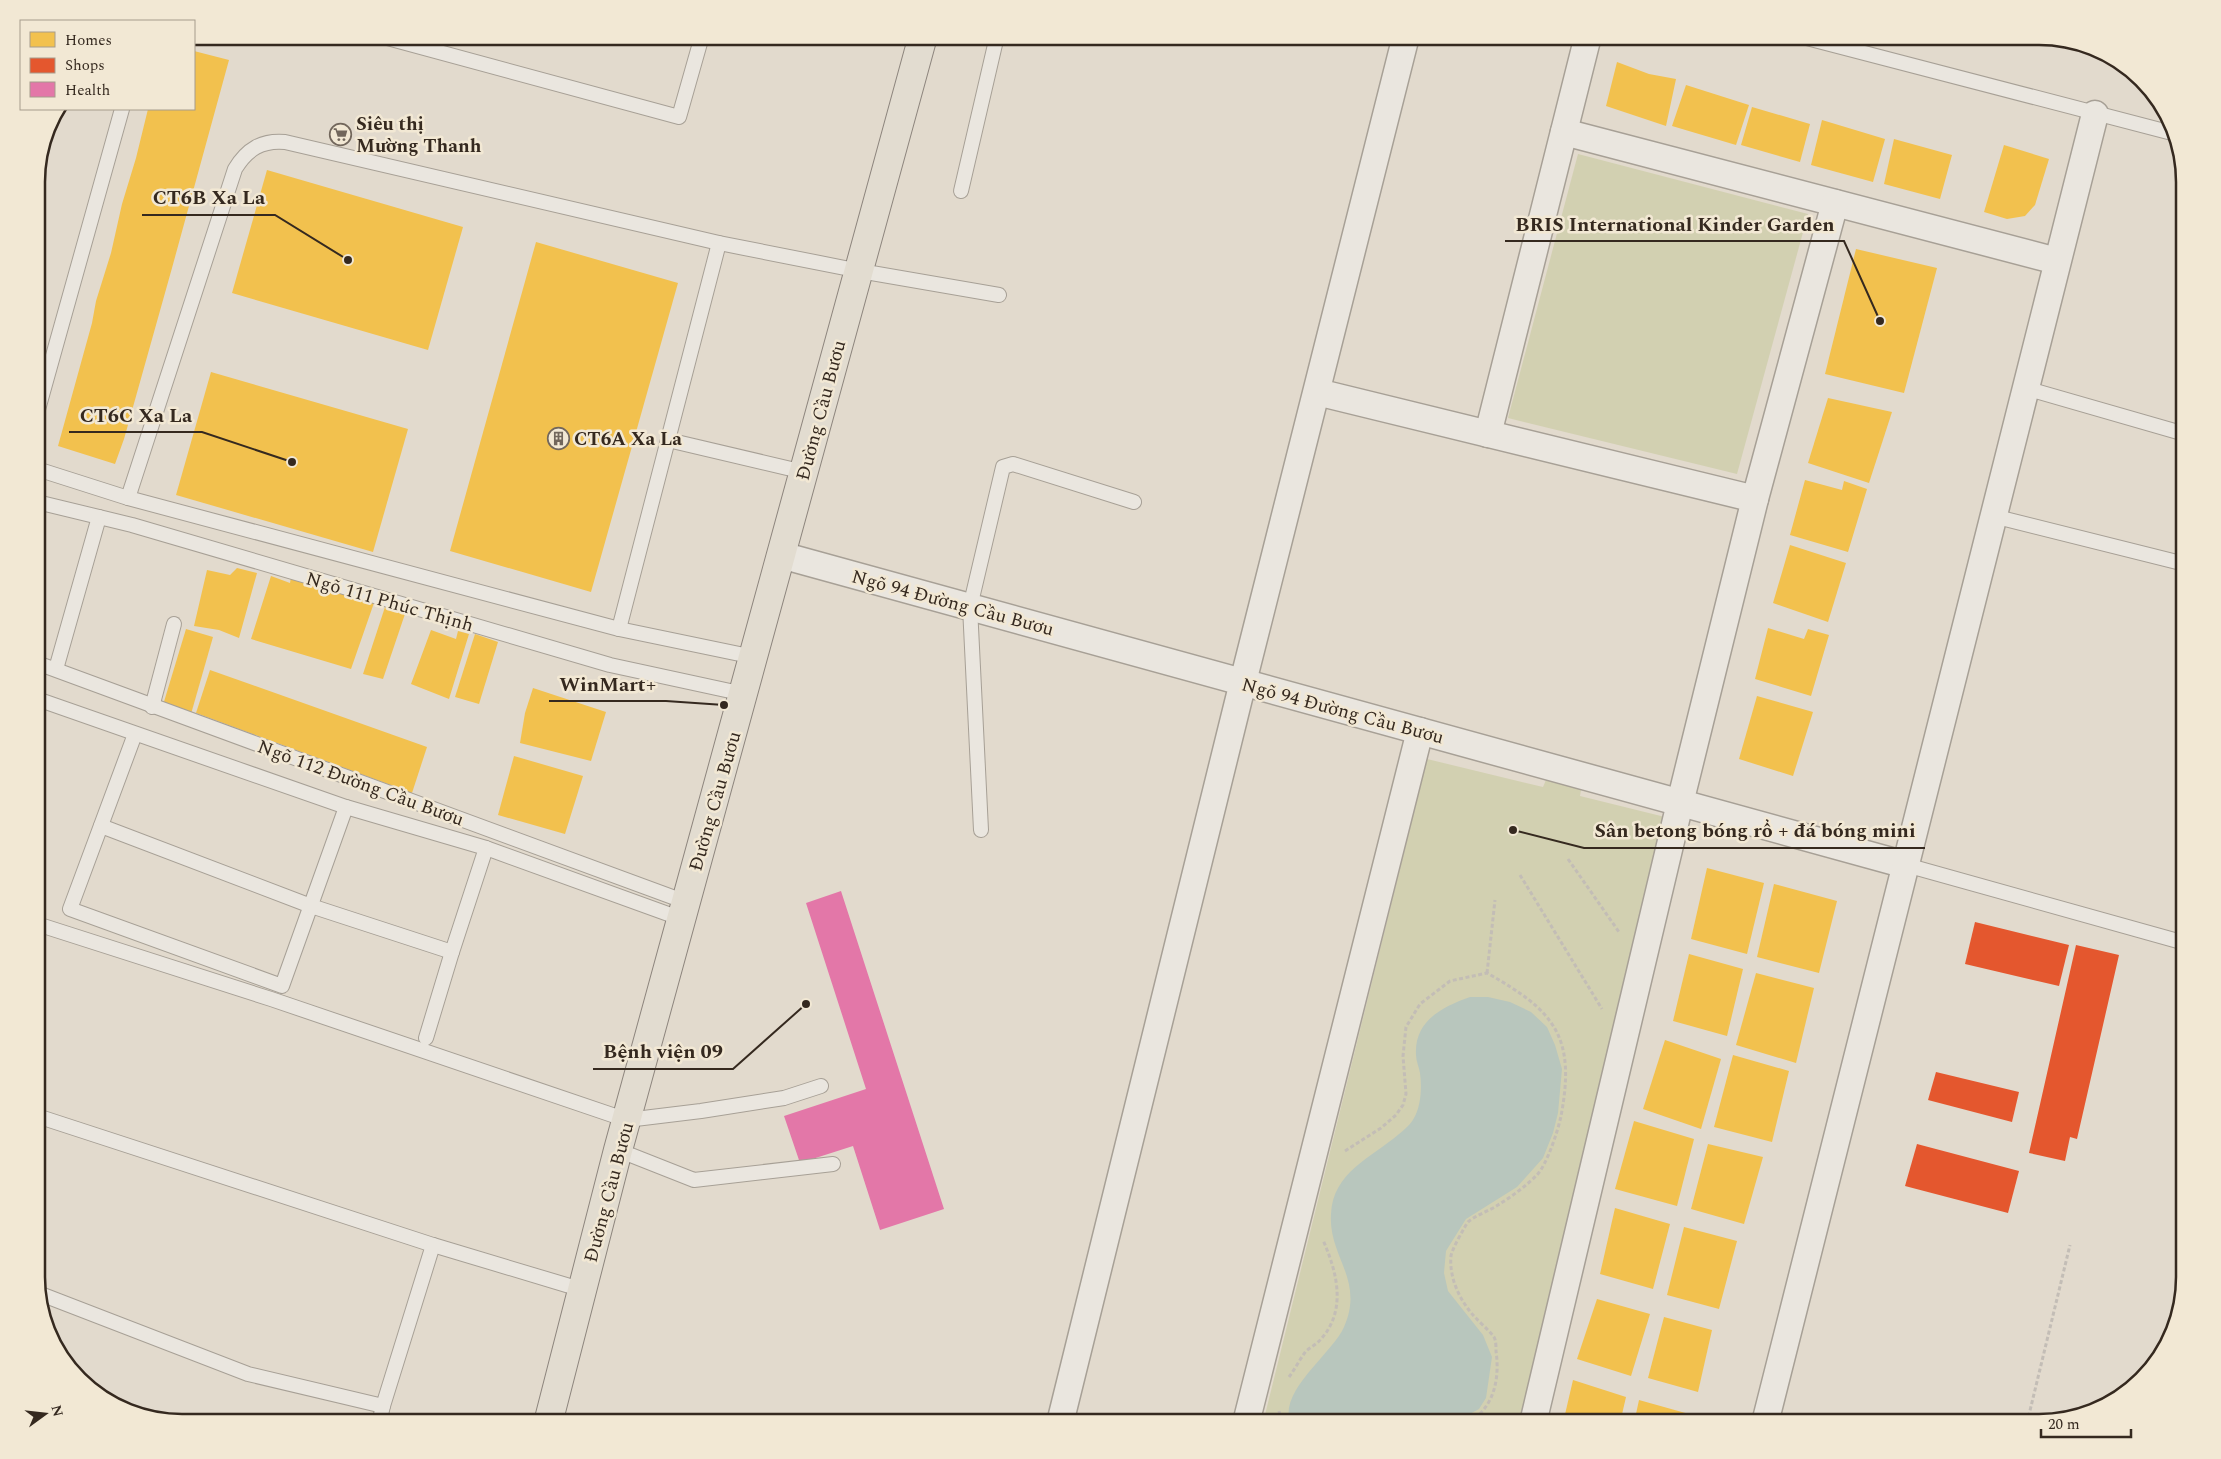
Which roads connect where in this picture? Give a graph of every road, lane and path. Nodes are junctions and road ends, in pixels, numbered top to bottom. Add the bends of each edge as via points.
1 (441, 45) edge
2 (699, 45) edge
3 (921, 45) edge
4 (995, 45) edge
5 (1404, 45) edge
6 (1586, 45) edge
7 (1833, 45) edge
8 (122, 110) edge
9 (2095, 114) junction
10 (1564, 132) junction
11 (2166, 132) edge
12 (961, 191) dead end
13 (1835, 203) junction
14 (719, 243) junction
15 (2057, 261) junction
16 (860, 271) junction
17 (999, 295) dead end
18 (45, 381) edge
19 (2025, 388) junction
20 (1317, 392) junction
21 (2176, 431) edge
22 (1488, 434) junction
23 (668, 440) junction
24 (45, 472) edge
25 (804, 472) junction
26 (128, 498) junction
27 (1755, 499) junction
28 (1134, 502) dead end
29 (45, 504) edge
30 (1994, 516) junction
31 (99, 517) junction
32 (781, 555) junction
33 (2176, 562) edge
34 (970, 607) junction
35 (174, 624) dead end
36 (619, 629) junction
37 (754, 657) junction
38 (45, 666) edge
39 (56, 669) junction
40 (1243, 682) junction
41 (744, 694) junction
42 (45, 702) edge
43 (152, 707) junction
44 (1420, 731) junction
45 (136, 734) junction
46 (1680, 803) junction
47 (346, 807) junction
48 (101, 826) junction
49 (982, 830) dead end
50 (486, 848) junction
51 (1568, 859) dead end
52 (1906, 865) junction
53 (1520, 875) dead end
54 (1495, 900) dead end
55 (311, 906) junction
56 (684, 910) junction
57 (45, 927) edge
58 (1620, 934) dead end
59 (2176, 940) edge
60 (452, 952) junction
61 (1488, 973) junction
62 (1604, 1014) dead end
63 (426, 1038) dead end
64 (821, 1086) dead end
65 (45, 1119) edge
66 (627, 1120) junction
67 (618, 1150) junction
68 (1342, 1153) dead end
69 (833, 1164) dead end
70 (1319, 1233) dead end
71 (432, 1245) junction
72 (2070, 1245) dead end
73 (583, 1290) junction
74 (47, 1295) edge
75 (1286, 1380) dead end
76 (1280, 1402) dead end
77 (383, 1406) junction
78 (381, 1414) edge
79 (550, 1414) edge
80 (1062, 1414) edge
81 (1248, 1414) edge
82 (1280, 1414) edge
83 (1480, 1414) edge
84 (1535, 1414) edge
85 (1767, 1414) edge
86 (2029, 1414) edge

1 - 2 lane via 679,117
3 - 16 main road, Đường Cầu Bươu
4 - 12 lane
5 - 20 street
6 - 10 street
7 - 9 lane
8 - 18 lane
9 - 11 lane
9 - 15 street
10 - 13 street
10 - 22 street
13 - 15 street
13 - 27 street
14 - 16 lane
14 - 23 lane
14 - 26 lane via 285,142 275,141 253,147 235,169
15 - 19 street
16 - 17 lane
16 - 25 main road, Đường Cầu Bươu
19 - 21 lane
19 - 30 street
20 - 22 street
20 - 40 street
22 - 27 street
23 - 25 lane
23 - 36 lane
24 - 26 lane
25 - 32 main road, Đường Cầu Bươu
26 - 36 lane
27 - 46 street
28 - 34 lane via 1013,464 1003,467
29 - 31 lane, Ngõ 111 Phúc Thịnh
30 - 33 lane
30 - 52 street
31 - 39 lane
31 - 41 lane, Ngõ 111 Phúc Thịnh via 610,665
32 - 34 street, Ngõ 94 Đường Cầu Bươu
32 - 37 main road, Đường Cầu Bươu
34 - 40 street, Ngõ 94 Đường Cầu Bươu
34 - 49 lane
35 - 43 lane
36 - 37 lane
37 - 41 main road, Đường Cầu Bươu
38 - 39 lane, Ngõ 112 Đường Cầu Bươu
39 - 43 lane, Ngõ 112 Đường Cầu Bươu
40 - 44 street, Ngõ 94 Đường Cầu Bươu
40 - 80 street
41 - 56 main road, Đường Cầu Bươu
42 - 45 lane
43 - 56 lane, Ngõ 112 Đường Cầu Bươu via 355,779
44 - 46 street, Ngõ 94 Đường Cầu Bươu
44 - 81 street
45 - 47 lane
45 - 48 lane
46 - 52 street, Ngõ 94 Đường Cầu Bươu
46 - 84 street
47 - 50 lane
47 - 55 lane
48 - 55 lane
48 - 55 lane via 70,909 282,986
50 - 56 lane
50 - 60 lane
51 - 58 path
52 - 59 lane
52 - 85 street
53 - 62 path
54 - 61 path
55 - 60 lane
56 - 66 main road, Đường Cầu Bươu
57 - 66 lane via 272,999
60 - 63 lane
61 - 68 path via 1450,981 1420,1004 1406,1027 1402,1056 1406,1094 1403,1105 1381,1128
61 - 83 path via 1542,1010 1560,1037 1566,1060 1566,1091 1558,1134 1538,1174 1498,1205 1468,1222 1450,1255 1456,1289 1471,1313 1494,1338 1498,1363 1496,1383 1490,1402
64 - 66 lane via 784,1098
65 - 71 lane
66 - 67 main road, Đường Cầu Bươu
67 - 69 lane via 694,1180
67 - 73 main road, Đường Cầu Bươu
70 - 75 path via 1337,1283 1337,1308 1330,1327 1306,1351
71 - 73 lane
71 - 77 lane
72 - 86 path
73 - 79 main road, Đường Cầu Bươu
74 - 77 lane via 248,1374
76 - 82 path
77 - 78 lane

